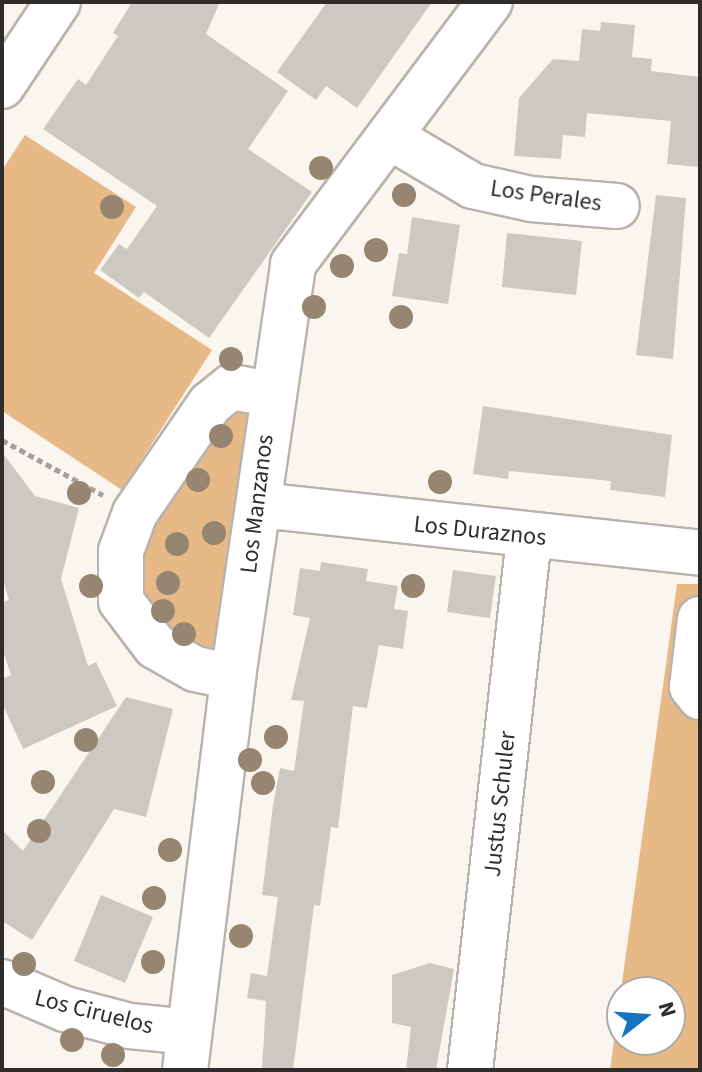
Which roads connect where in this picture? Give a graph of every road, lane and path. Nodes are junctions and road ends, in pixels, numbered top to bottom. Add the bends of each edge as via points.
1 (58, 2) edge
2 (490, 2) edge
3 (2, 86) edge
4 (392, 138) junction
5 (617, 206) dead end
6 (271, 394) junction
7 (2, 440) edge
8 (260, 505) junction
9 (135, 513) junction
10 (529, 537) junction
11 (700, 553) edge
12 (700, 619) edge
13 (233, 677) junction
14 (700, 697) edge
15 (2, 982) edge
16 (187, 1051) edge
17 (470, 1070) edge

1 - 3 street
2 - 4 street, Los Manzanos
4 - 5 street, Los Perales via 473,186 531,199
4 - 6 street, Los Manzanos via 293,264
6 - 8 street, Los Manzanos
6 - 9 street via 231,387 210,404
7 - 9 path
8 - 10 street, Los Duraznos
8 - 13 street, Los Manzanos
9 - 13 street via 121,551 121,601 155,646 195,669
10 - 11 street, Los Duraznos
10 - 17 street, Justus Schuler
12 - 14 street via 692,687
13 - 16 street, Los Manzanos
15 - 16 street, Los Ciruelos

